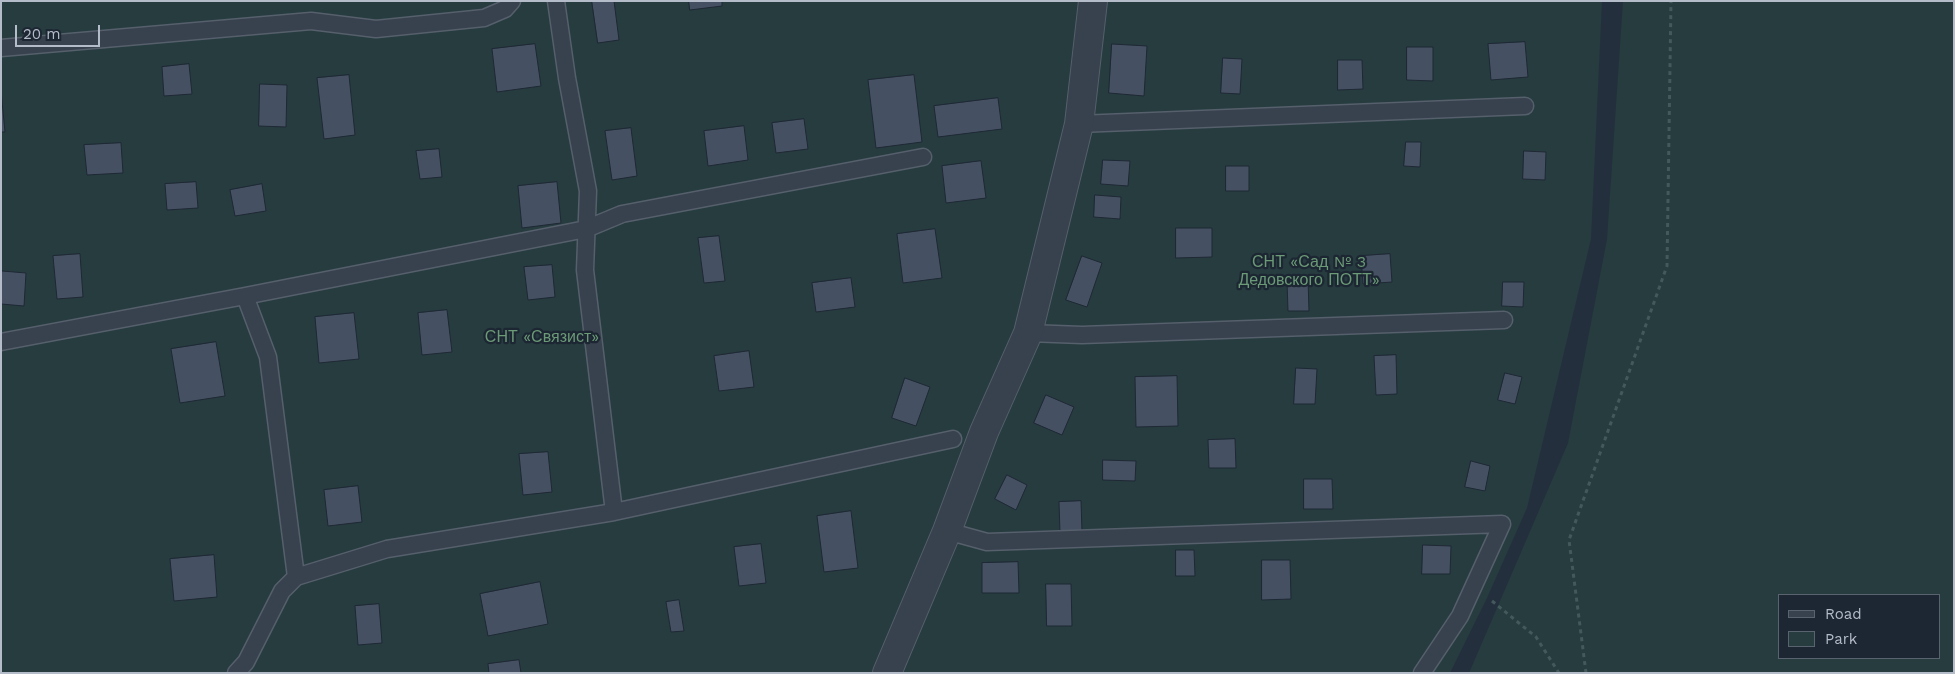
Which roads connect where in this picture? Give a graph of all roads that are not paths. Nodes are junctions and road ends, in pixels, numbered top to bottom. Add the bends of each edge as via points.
1 (512, 1) edge
2 (556, 1) edge
3 (1093, 1) edge
4 (1, 48) edge
5 (1525, 106) dead end
6 (1079, 124) junction
7 (923, 157) dead end
8 (586, 229) junction
9 (245, 296) junction
10 (1504, 320) dead end
11 (1028, 334) junction
12 (1, 342) edge
13 (953, 439) dead end
14 (614, 512) junction
15 (947, 531) junction
16 (296, 577) junction
17 (236, 673) edge
18 (887, 673) edge
19 (1422, 673) edge

1 - 4 lane via 505,9 484,18 376,28 310,21
2 - 8 lane via 566,78 588,191
3 - 6 street
5 - 6 lane
6 - 11 street
7 - 8 lane via 622,214
8 - 9 lane
8 - 14 lane via 585,270
9 - 12 lane
9 - 16 lane via 268,357
10 - 11 lane via 1082,335
11 - 15 street via 984,432
13 - 14 lane
14 - 16 lane via 387,549
15 - 18 street
15 - 19 lane via 987,542 1502,524 1460,616
16 - 17 lane via 282,591 246,662

